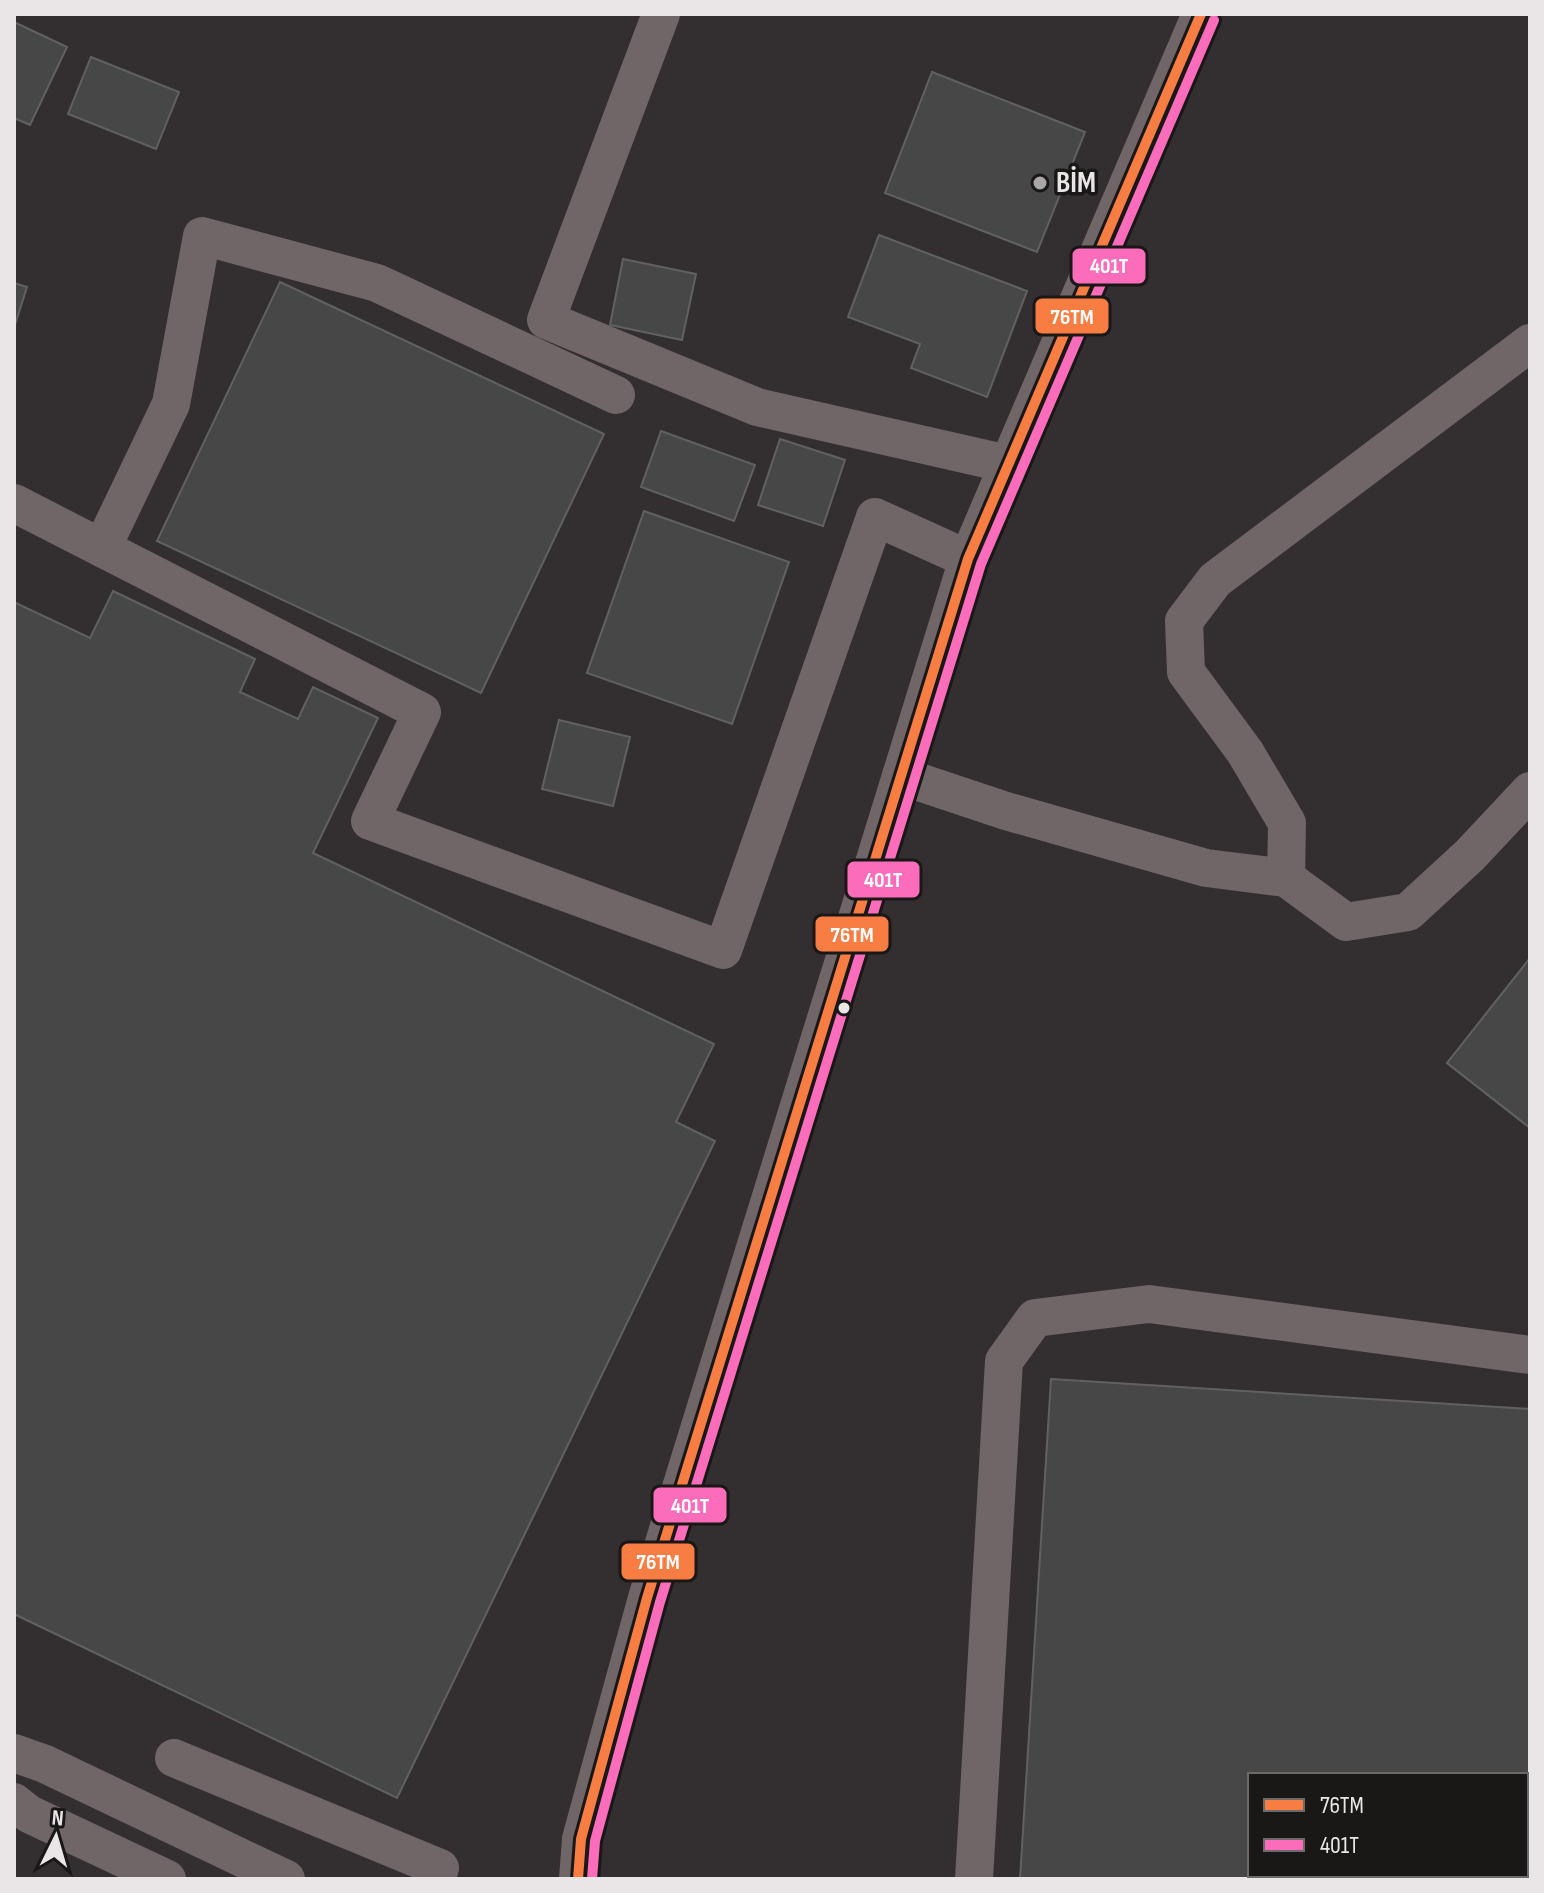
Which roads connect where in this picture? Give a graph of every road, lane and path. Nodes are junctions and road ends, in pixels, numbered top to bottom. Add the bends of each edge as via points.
1 (661, 14) edge
2 (1201, 14) edge
3 (1530, 343) edge
4 (616, 395) dead end
5 (1008, 464) junction
6 (14, 503) edge
7 (102, 548) junction
8 (968, 559) junction
9 (901, 776) junction
10 (1530, 791) edge
11 (1286, 878) junction
12 (1530, 1355) edge
13 (14, 1753) edge
14 (174, 1758) dead end
15 (14, 1802) edge
16 (167, 1879) edge
17 (286, 1879) edge
18 (436, 1879) edge
19 (578, 1879) edge
20 (974, 1879) edge

1 - 5 street via 546,320 757,407
2 - 5 street
3 - 11 street via 1215,580 1184,621 1186,672 1245,752 1287,823
4 - 7 street via 377,283 202,236 171,404
5 - 8 street
6 - 7 street
7 - 8 street via 422,712 370,821 723,950 875,517
8 - 9 street
9 - 11 street via 1206,868
9 - 19 street via 647,1598 581,1839
10 - 11 street via 1408,912 1346,922
12 - 20 street via 1149,1304 1035,1318 1004,1361
13 - 17 street
14 - 18 street via 440,1868
15 - 16 street

